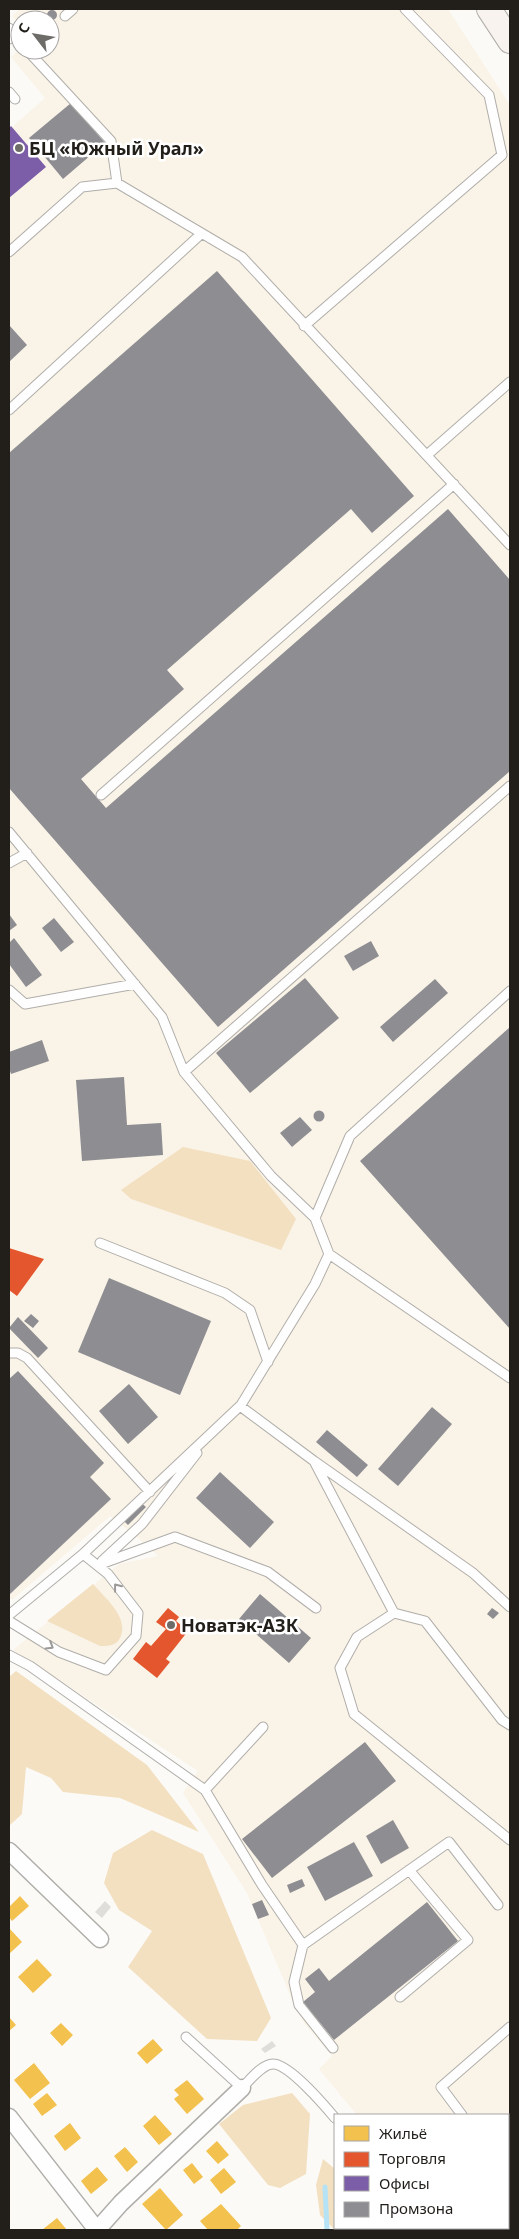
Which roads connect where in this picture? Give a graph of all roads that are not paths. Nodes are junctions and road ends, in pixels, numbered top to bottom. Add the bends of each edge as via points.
1 (73, 9) edge
2 (405, 9) edge
3 (489, 9) edge
4 (65, 16) dead end
5 (510, 41) edge
6 (37, 60) edge
7 (117, 183) junction
8 (201, 234) junction
9 (9, 252) edge
10 (304, 326) junction
11 (510, 382) edge
12 (9, 410) edge
13 (427, 455) junction
14 (454, 484) junction
15 (510, 546) edge
16 (510, 786) edge
17 (101, 795) dead end
18 (9, 832) edge
19 (26, 853) junction
20 (9, 862) edge
21 (134, 984) junction
22 (9, 990) edge
23 (510, 991) edge
24 (184, 1072) junction
25 (315, 1218) junction
26 (100, 1243) dead end
27 (329, 1254) junction
28 (9, 1353) edge
29 (268, 1362) junction
30 (510, 1378) edge
31 (240, 1406) junction
32 (214, 1430) junction
33 (314, 1461) junction
34 (150, 1492) junction
35 (83, 1554) junction
36 (98, 1565) junction
37 (510, 1607) edge
38 (316, 1608) dead end
39 (394, 1613) junction
40 (9, 1614) edge
41 (9, 1621) edge
42 (9, 1655) edge
43 (510, 1725) edge
44 (263, 1727) dead end
45 (205, 1790) junction
46 (510, 1840) edge
47 (9, 1852) edge
48 (409, 1870) junction
49 (498, 1905) dead end
50 (100, 1939) dead end
51 (303, 1946) junction
52 (400, 1997) dead end
53 (510, 2027) edge
54 (186, 2037) dead end
55 (332, 2048) dead end
56 (242, 2088) junction
57 (461, 2114) edge
58 (9, 2117) edge
59 (334, 2117) edge
60 (97, 2230) edge

1 - 4 lane
2 - 10 lane via 489,95 502,155
3 - 5 main road
6 - 7 lane via 111,141
7 - 8 lane
7 - 9 lane via 82,187
8 - 10 lane via 242,257
8 - 12 lane
10 - 13 lane
11 - 13 lane
13 - 14 lane
14 - 15 lane
14 - 17 lane
16 - 24 lane
18 - 19 lane
19 - 20 lane
19 - 21 lane
21 - 22 lane via 25,1004
21 - 24 lane via 162,1017
23 - 25 lane via 350,1136
24 - 25 lane via 272,1176
25 - 27 lane
26 - 29 lane via 225,1293 250,1310
27 - 29 lane via 315,1284
27 - 30 lane
28 - 34 lane via 27,1358
29 - 31 lane
31 - 32 lane
31 - 33 lane
32 - 34 lane
32 - 36 lane via 142,1524
33 - 37 lane via 473,1573
33 - 39 lane
34 - 35 lane
35 - 36 lane
35 - 40 lane
36 - 38 lane via 175,1537 268,1572
41 -> 36 lane via 59,1652 106,1670 136,1636 138,1613
39 - 43 lane via 425,1622 502,1720
39 - 46 lane via 357,1637 340,1668 354,1714
42 - 45 lane via 30,1666
44 - 45 lane
45 - 51 lane
47 - 50 street
48 - 49 lane via 449,1842
48 - 51 lane
48 - 52 lane via 468,1940
51 - 55 lane via 294,1982 299,2005
53 - 57 lane via 441,2087
54 - 56 lane
56 - 59 lane via 265,2067 272,2064 280,2066 311,2090
56 - 60 street
58 - 60 street

